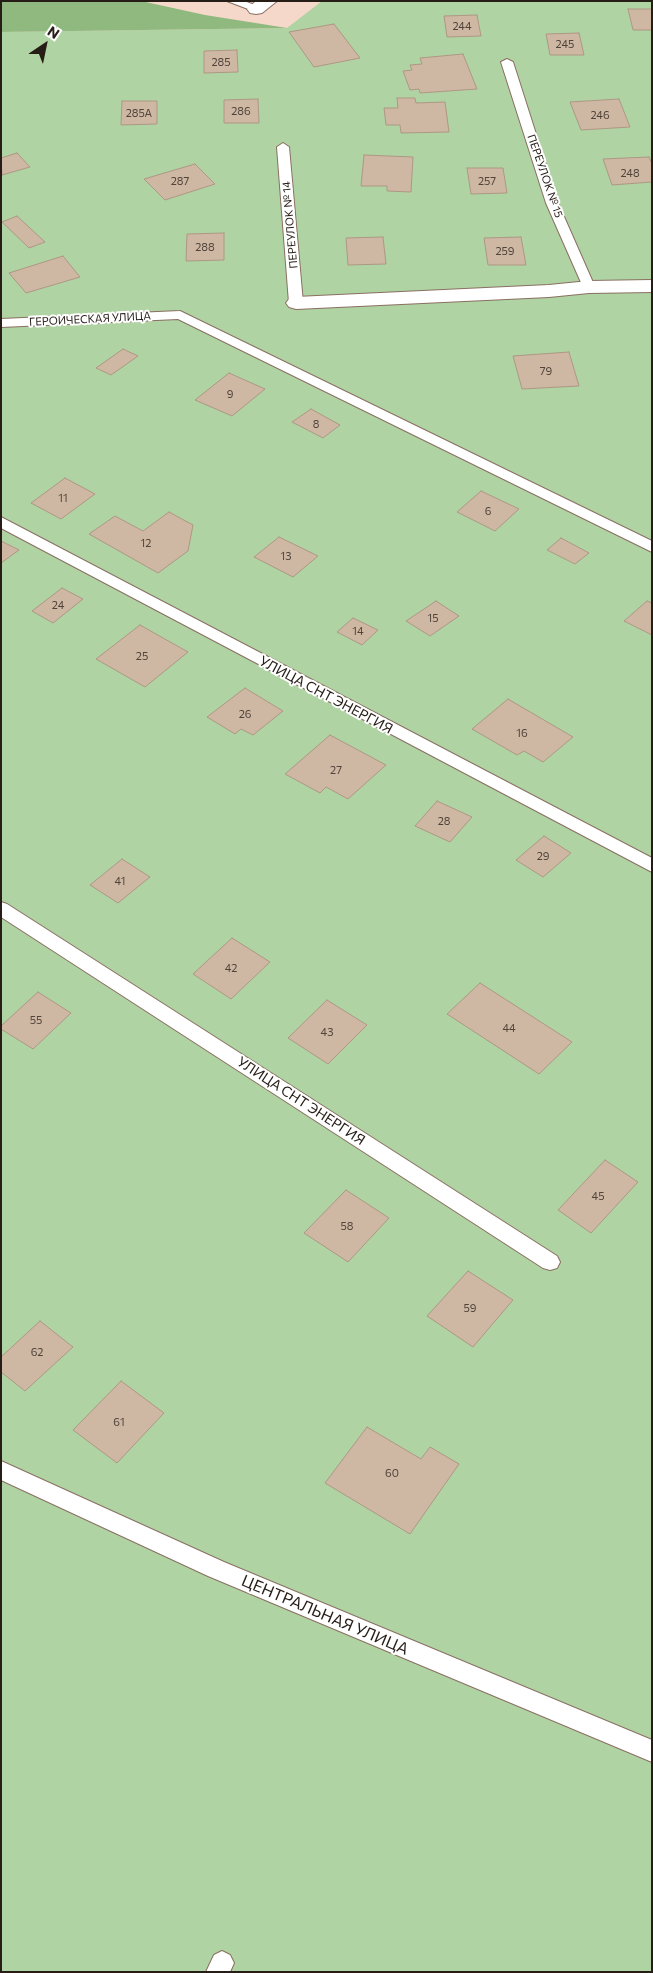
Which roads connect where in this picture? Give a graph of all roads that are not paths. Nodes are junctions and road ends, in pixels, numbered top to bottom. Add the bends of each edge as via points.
1 (232, 1) edge
2 (262, 5) edge
3 (507, 62) dead end
4 (283, 147) dead end
5 (652, 286) edge
6 (590, 287) junction
7 (296, 303) joint
8 (1, 323) edge
9 (1, 522) edge
10 (652, 547) edge
11 (652, 866) edge
12 (1, 908) edge
13 (550, 1262) dead end
14 (1, 1470) edge
15 (652, 1751) edge

1 - 2 lane
3 - 6 lane, ПЕРЕУЛОК № 15 via 552,203
4 - 7 lane, ПЕРЕУЛОК № 14
5 - 6 street
6 - 7 street
8 - 10 lane, ГЕРОИЧЕСКАЯ УЛИЦА via 180,314
9 - 11 lane, УЛИЦА СНТ ЭНЕРГИЯ
12 - 13 lane, УЛИЦА СНТ ЭНЕРГИЯ
14 - 15 lane, ЦЕНТРАЛЬНАЯ УЛИЦА via 216,1570

